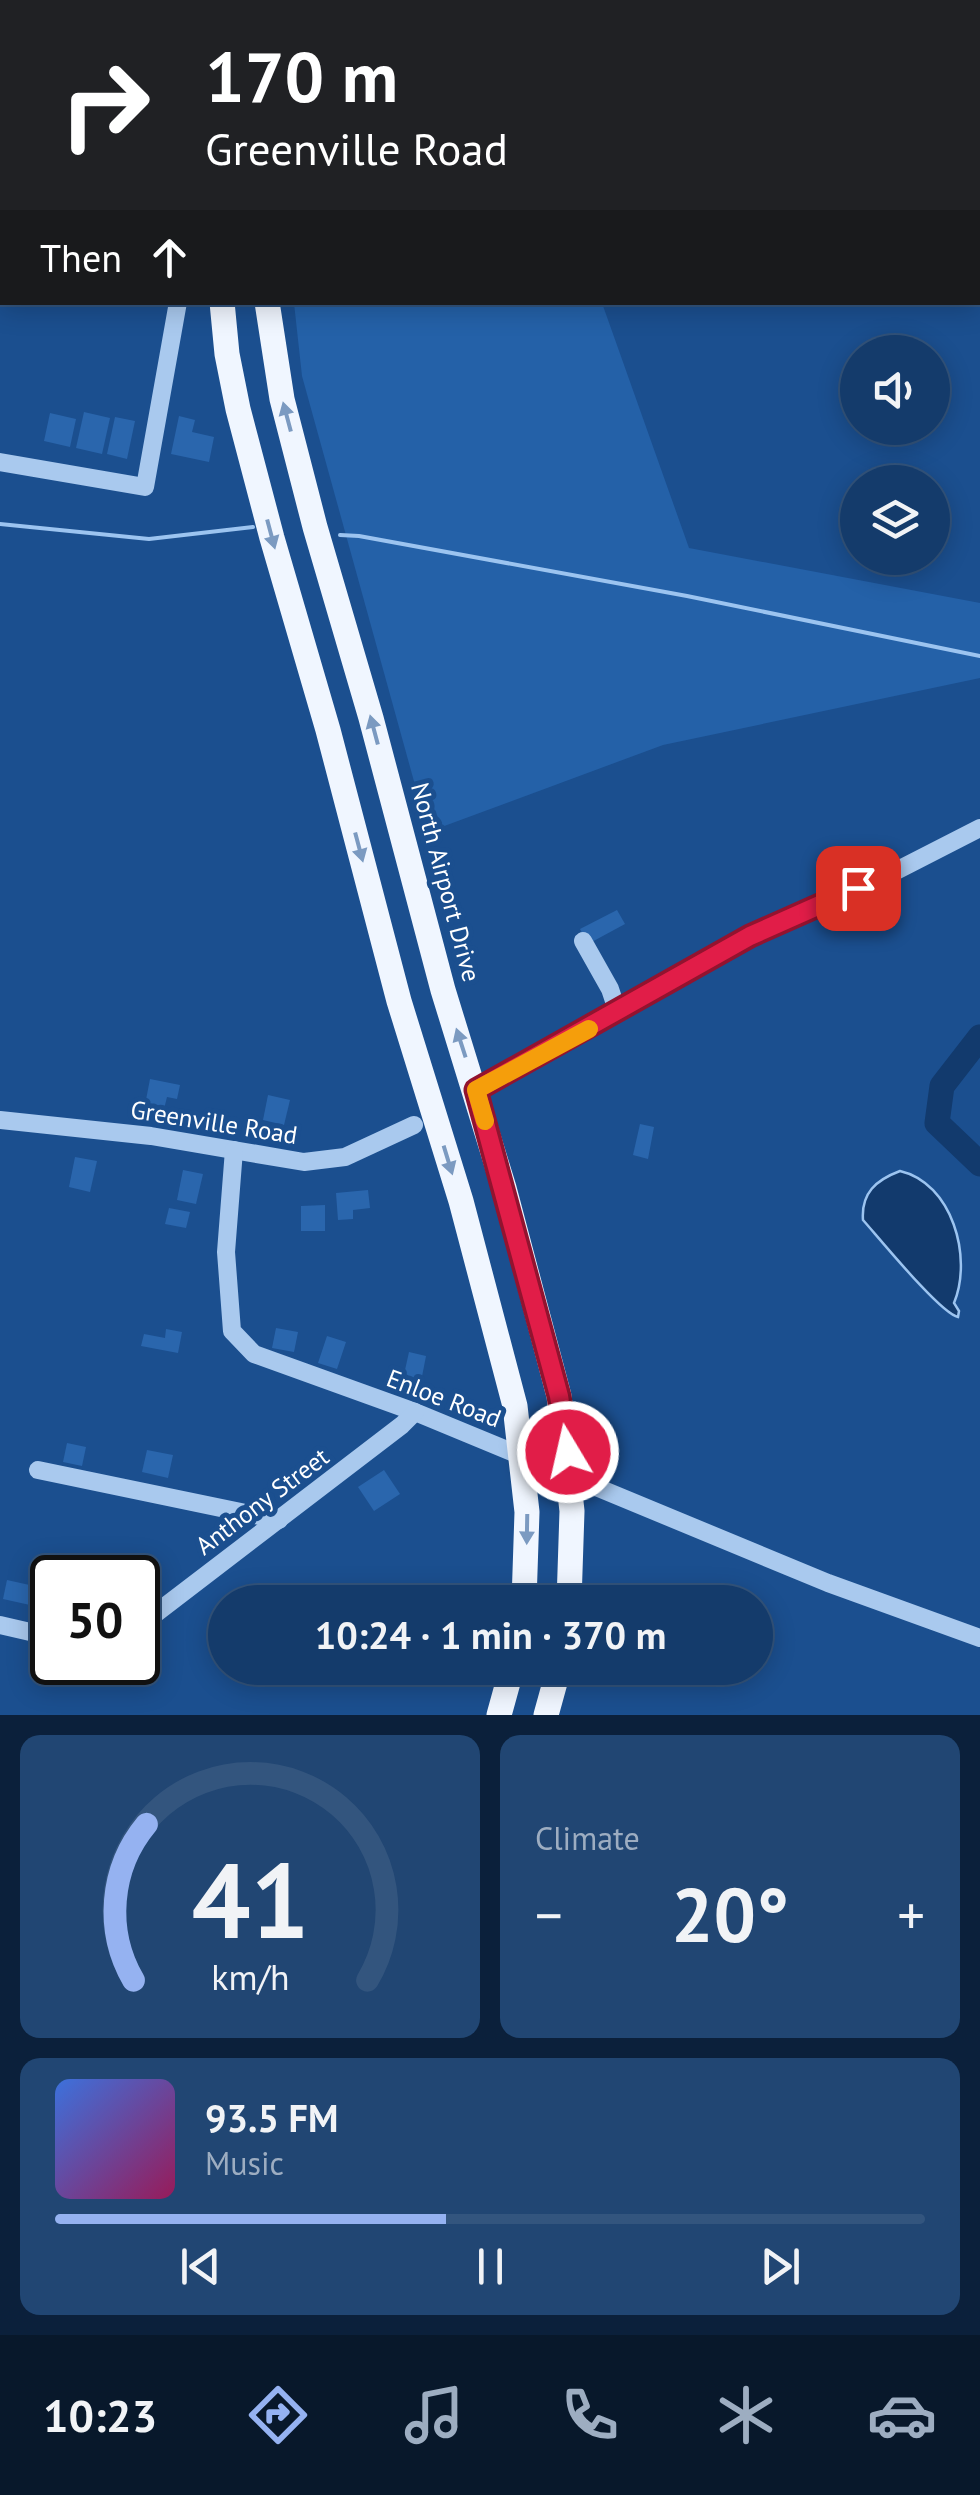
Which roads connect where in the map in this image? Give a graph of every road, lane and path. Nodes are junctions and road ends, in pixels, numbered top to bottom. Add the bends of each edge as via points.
1 (177, 305) edge
2 (222, 305) edge
3 (267, 305) edge
4 (0, 462) edge
5 (980, 828) edge
6 (583, 942) dead end
7 (618, 1013) junction
8 (476, 1090) junction
9 (0, 1120) edge
10 (414, 1126) dead end
11 (234, 1150) junction
12 (416, 1412) junction
13 (523, 1456) junction
14 (38, 1470) dead end
15 (570, 1476) junction
16 (279, 1520) junction
17 (525, 1585) edge
18 (570, 1585) edge
19 (160, 1610) edge
20 (0, 1625) edge
21 (30, 1632) edge
22 (980, 1638) edge
23 (507, 1685) edge
24 (554, 1685) edge
25 (499, 1715) edge
26 (546, 1715) edge

1 - 4 street via 145,488
2 -> 13 main road via 238,409 263,505 466,1219
8 -> 3 main road, North Airport Drive via 282,399
5 - 7 street via 750,936
6 - 7 street
7 - 8 street
8 - 15 main road, North Airport Drive via 559,1396
9 - 11 street, Greenville Road
10 - 11 street, Greenville Road via 329,1160 292,1162
11 - 12 street, Enloe Road via 226,1252 232,1331 254,1354
12 - 13 street, Enloe Road
12 - 16 street, Anthony Street
13 - 15 street, Enloe Road
13 -> 17 main road
14 - 16 street
15 - 18 main road, North Airport Drive
15 - 22 street, Enloe Road
16 - 19 street, Anthony Street
20 - 21 street
23 - 25 main road
24 - 26 main road

